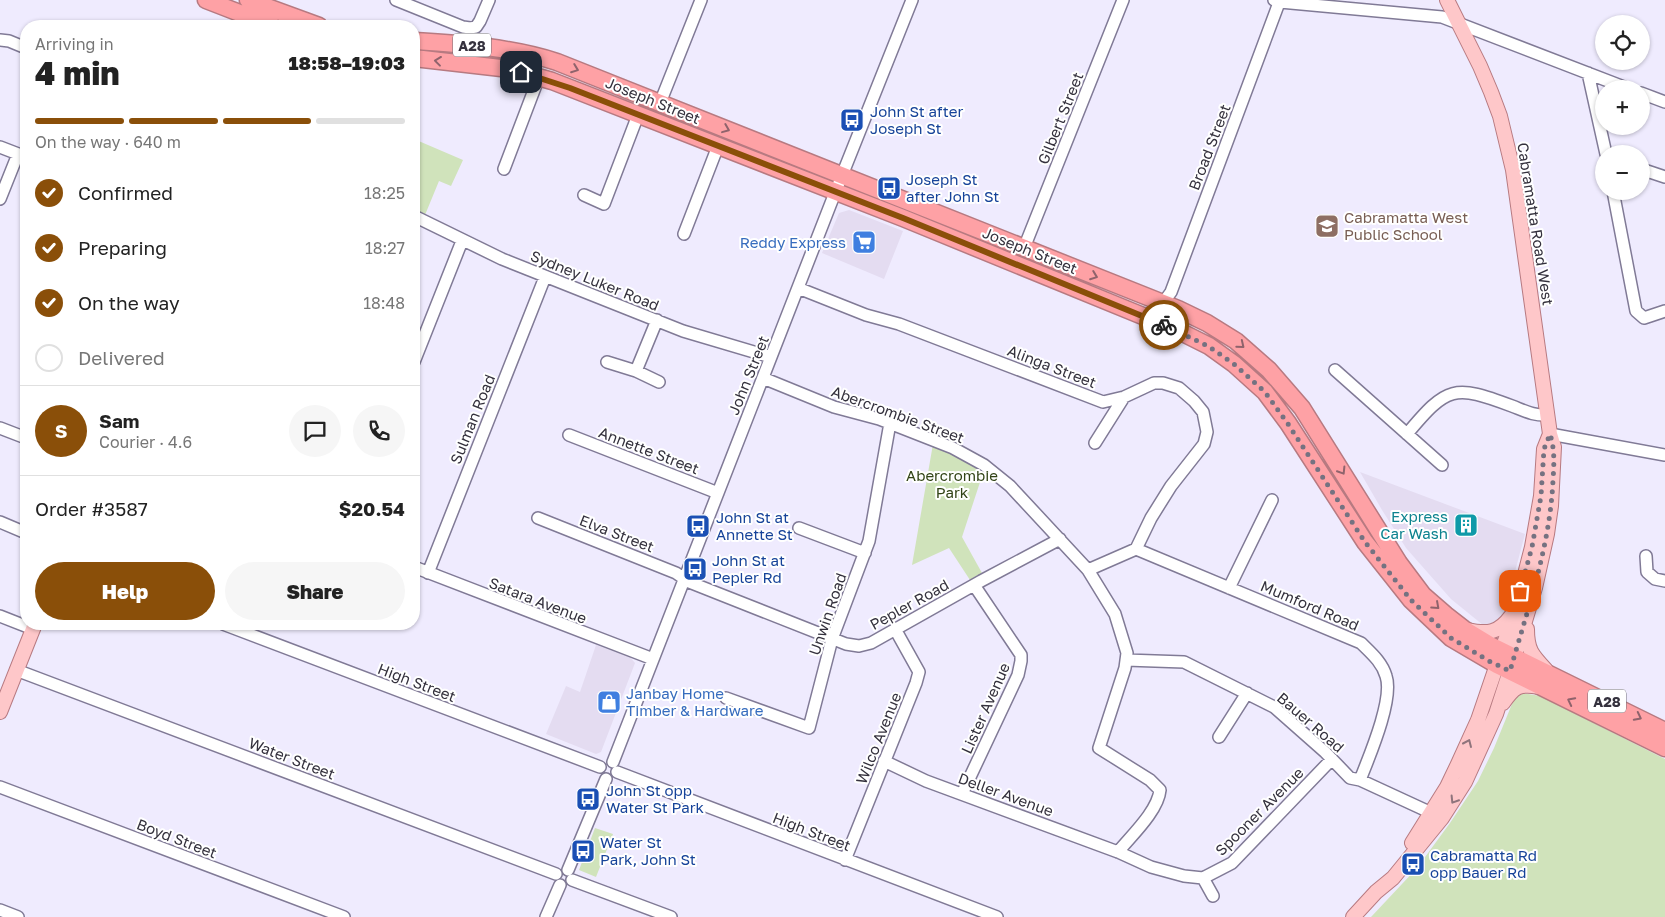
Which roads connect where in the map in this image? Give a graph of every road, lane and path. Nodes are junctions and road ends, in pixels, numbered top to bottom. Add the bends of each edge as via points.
1 (206, 0) edge
2 (248, 0) edge
3 (396, 0) edge
4 (488, 0) edge
5 (701, 0) edge
6 (912, 0) edge
7 (1123, 0) edge
8 (1447, 0) edge
9 (1278, 1) edge
10 (273, 18) edge
11 (1458, 24) junction
12 (0, 40) edge
13 (420, 41) edge
14 (20, 46) edge
15 (420, 59) edge
16 (1588, 73) junction
17 (539, 77) junction
18 (1606, 80) edge
19 (1650, 96) edge
20 (1665, 102) edge
21 (660, 103) junction
22 (638, 114) junction
23 (1604, 145) edge
24 (0, 146) edge
25 (718, 146) junction
26 (20, 154) edge
27 (20, 159) edge
28 (504, 169) dead end
29 (1650, 172) edge
30 (842, 176) junction
31 (1665, 177) edge
32 (835, 192) junction
33 (584, 195) dead end
34 (0, 199) edge
35 (1615, 200) edge
36 (420, 219) edge
37 (684, 234) dead end
38 (462, 241) junction
39 (1024, 248) junction
40 (545, 276) junction
41 (798, 288) junction
42 (1163, 303) junction
43 (1665, 311) edge
44 (657, 320) junction
45 (420, 347) edge
46 (771, 358) junction
47 (606, 362) dead end
48 (1335, 370) dead end
49 (636, 371) junction
50 (763, 378) junction
51 (659, 382) dead end
52 (1124, 397) junction
53 (1548, 415) junction
54 (890, 423) junction
55 (0, 428) edge
56 (1407, 434) junction
57 (1550, 434) junction
58 (569, 435) dead end
59 (20, 436) edge
60 (1095, 443) dead end
61 (1665, 455) edge
62 (1442, 465) dead end
63 (718, 493) junction
64 (1272, 500) dead end
65 (538, 518) dead end
66 (0, 522) edge
67 (800, 528) dead end
68 (20, 530) edge
69 (1060, 539) junction
70 (1136, 549) junction
71 (865, 553) junction
72 (1646, 556) dead end
73 (420, 570) edge
74 (1088, 570) junction
75 (428, 573) junction
76 (684, 578) junction
77 (1665, 581) edge
78 (974, 585) junction
79 (1229, 588) junction
80 (1521, 613) junction
81 (0, 616) edge
82 (20, 622) edge
83 (895, 629) junction
84 (1464, 629) junction
85 (32, 630) edge
86 (239, 630) edge
87 (832, 639) junction
88 (653, 659) junction
89 (1126, 660) junction
90 (1506, 661) junction
91 (16, 670) junction
92 (1548, 672) junction
93 (1550, 690) junction
94 (1247, 693) junction
95 (726, 698) dead end
96 (0, 712) edge
97 (1496, 714) junction
98 (1665, 731) edge
99 (1219, 737) dead end
100 (1665, 748) edge
101 (1332, 759) junction
102 (884, 762) junction
103 (600, 767) junction
104 (615, 767) junction
105 (606, 779) junction
106 (1360, 780) junction
107 (0, 787) edge
108 (962, 794) junction
109 (1437, 815) junction
110 (1118, 852) junction
111 (845, 860) junction
112 (570, 875) junction
113 (1203, 878) junction
114 (558, 879) junction
115 (1213, 896) dead end
116 (0, 910) edge
117 (18, 917) edge
118 (344, 917) edge
119 (546, 917) edge
120 (671, 917) edge
121 (997, 917) edge
122 (1353, 917) edge

1 - 10 highway
2 - 10 highway
3 - 4 street via 470,28 476,27 480,21
5 - 21 street
6 - 30 street, John Street
7 - 39 street, Gilbert Street
8 - 11 main road, Cabramatta Road West
9 - 11 street via 1442,16
9 - 42 street, Broad Street via 1178,274
11 - 16 street
11 - 53 main road, Cabramatta Road West via 1491,92 1513,170
12 - 14 street
13 -> 21 highway, Joseph Street / A28 via 529,54
17 -> 15 highway, Joseph Street / A28 via 495,67
16 - 18 street
16 - 23 street
17 - 22 highway, Joseph Street / A28
17 - 28 street
19 - 20 street
21 -> 30 highway, Joseph Street / A28
22 - 25 highway, Joseph Street / A28
22 - 33 street via 604,204
24 - 26 street
25 - 32 highway, Joseph Street / A28
25 - 37 street
27 - 34 street
29 - 31 street
30 - 32 street, John Street
30 - 39 highway, Joseph Street / A28
32 - 41 street, John Street
32 - 90 highway, Joseph Street / A28 via 1177,330 1234,364 1265,392 1365,542 1411,600 1451,638
35 - 43 street via 1636,311 1644,318
36 - 38 street, Sydney Luker Road
38 - 40 street, Sydney Luker Road
38 - 45 street
39 -> 42 highway, Joseph Street / A28
40 - 44 street, Sydney Luker Road
40 - 75 street, Sulman Road
41 - 46 street, John Street
41 - 52 street, Alinga Street via 1103,402
42 -> 84 highway, Joseph Street / A28 via 1236,341 1270,370 1302,408 1399,563 1423,595
44 - 46 street, Sydney Luker Road
44 - 49 street
46 - 50 street, John Street
47 - 49 street
48 - 56 street
49 - 51 street
50 - 54 street, Abercrombie Street via 846,411
50 - 63 street, John Street
52 - 60 street
52 - 70 street, Alinga Street via 1154,382 1179,388 1203,412 1207,432 1204,444 1171,486
53 - 56 street via 1537,416 1489,398 1461,392 1448,394 1440,400
53 - 57 main road, Cabramatta Road West
54 - 69 street, Abercrombie Street via 953,448 984,465 1010,486
54 - 71 street, Unwin Road
55 - 59 street
56 - 62 street
57 - 61 street
57 - 80 main road, Cabramatta Road West via 1554,447 1547,534
58 - 63 street, Annette Street
63 - 76 street, John Street
64 - 79 street
65 - 76 street, Elva Street via 676,572
66 - 68 street
67 - 71 street
69 - 74 street, Abercrombie Street
69 - 78 street, Pepler Road
70 - 74 street
70 - 79 street, Mumford Road
71 - 87 street, Unwin Road
72 - 77 street via 1647,572 1655,579
73 - 75 street, Satara Avenue
74 - 89 street, Abercrombie Street via 1115,614
75 - 88 street, Satara Avenue
76 - 87 street, Pepler Road
76 - 88 street, John Street
78 - 83 street, Pepler Road
78 - 108 street, Lister Avenue via 1021,655 1021,662 1018,675
79 - 106 street, Mumford Road via 1361,643 1379,661 1387,678 1387,694 1377,738
80 - 84 main road via 1495,631
80 - 90 main road, Cabramatta Road West
80 - 92 main road via 1528,647
81 - 82 street
83 - 87 street, Pepler Road via 859,646
83 - 102 street, Wilco Avenue via 919,672
84 - 90 highway, Joseph Street / A28
85 - 91 main road
86 - 103 street, High Street
87 - 95 street, Unwin Road via 809,728
88 - 104 street, John Street
89 - 94 street, Bauer Road via 1184,662
89 - 110 street, Abercrombie Street via 1099,748 1150,780 1160,790 1159,800 1152,811
90 - 92 highway, A28
90 - 93 highway, A28
90 - 97 main road, Cabramatta Road West
109 -> 90 main road, Cabramatta Road West
91 - 96 main road
91 - 114 street, Water Street
92 -> 98 highway, A28
93 - 97 main road via 1518,686
100 -> 93 highway, A28
94 - 99 street
94 - 101 street, Bauer Road via 1274,707
97 -> 109 main road, Cabramatta Road West via 1465,782
101 - 106 street, Bauer Road via 1350,778
101 - 113 street, Spooner Avenue via 1232,863
102 - 108 street, Deller Avenue
102 - 111 street, Wilco Avenue
103 - 104 street via 604,762
103 - 105 street
104 - 105 street via 612,778
104 - 111 street, High Street
105 - 112 street
106 - 109 street, Bauer Road
107 - 118 street, Boyd Street
108 - 110 street, Deller Avenue
109 - 122 main road, Cabramatta Road West
110 - 113 street via 1151,867
111 - 121 street, High Street
112 - 114 street via 567,885
112 - 120 street
113 - 115 street
114 - 119 street
116 - 117 street

